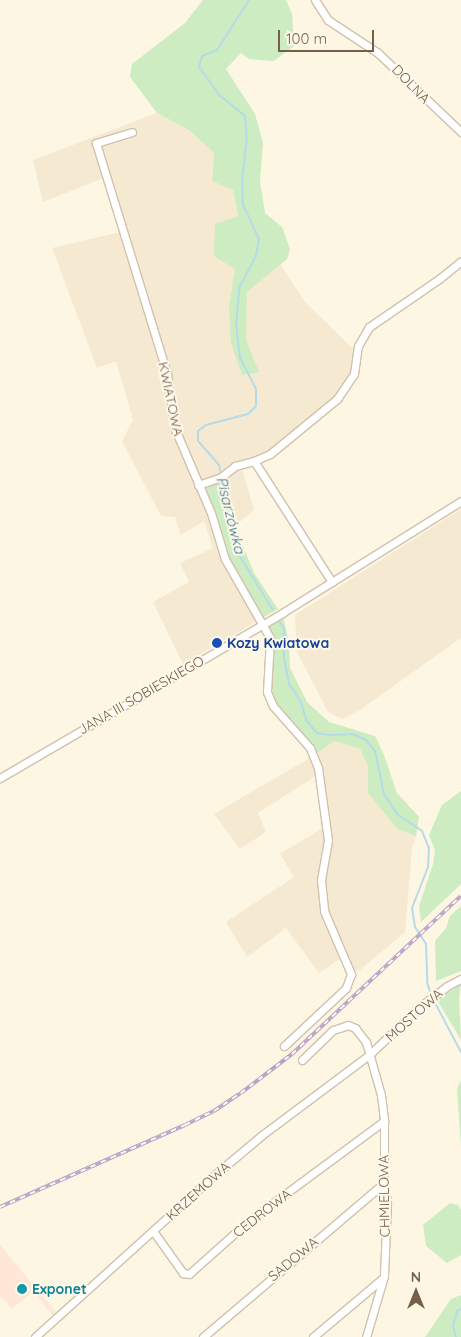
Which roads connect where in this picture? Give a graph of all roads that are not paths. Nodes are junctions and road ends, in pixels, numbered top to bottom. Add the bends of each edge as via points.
1 (315, 0) edge
2 (132, 132) dead end
3 (461, 132) edge
4 (461, 261) edge
5 (254, 462) junction
6 (198, 485) junction
7 (461, 501) edge
8 (332, 582) junction
9 (263, 624) junction
10 (0, 778) edge
11 (461, 979) edge
12 (284, 1046) dead end
13 (369, 1055) junction
14 (302, 1060) dead end
15 (384, 1121) junction
16 (384, 1182) junction
17 (153, 1231) junction
18 (383, 1278) junction
19 (35, 1337) edge
20 (203, 1337) edge
21 (313, 1337) edge
22 (366, 1337) edge

1 - 3 street, DOLNA via 328,20 377,51
2 - 6 street, KWIATOWA via 96,143 167,374 175,429
4 - 5 street via 440,280 369,326 358,346 354,374 337,400 285,443
5 - 6 street via 235,466 221,477
5 - 8 street
6 - 9 street, KWIATOWA via 211,513 225,559
7 - 8 street, JANA III SOBIESKIEGO
8 - 9 street, JANA III SOBIESKIEGO
9 - 10 street, JANA III SOBIESKIEGO
9 - 12 street, KWIATOWA via 270,638 268,692 272,706 310,748 318,768 328,840 321,880 324,911 351,974 346,988
11 - 13 street, MOSTOWA via 418,1008
13 - 14 street, CHMIELOWA via 366,1042 355,1028 348,1025 333,1030
13 - 15 street, CHMIELOWA via 381,1095
13 - 17 street, KRZEMOWA via 262,1135
15 - 16 street, CHMIELOWA
15 - 17 street, CEDROWA via 246,1223 189,1274 183,1273
16 - 18 street, CHMIELOWA via 387,1203
16 - 20 street, SADOWA
17 - 19 street, KRZEMOWA
18 - 21 street
18 - 22 street, CHMIELOWA

